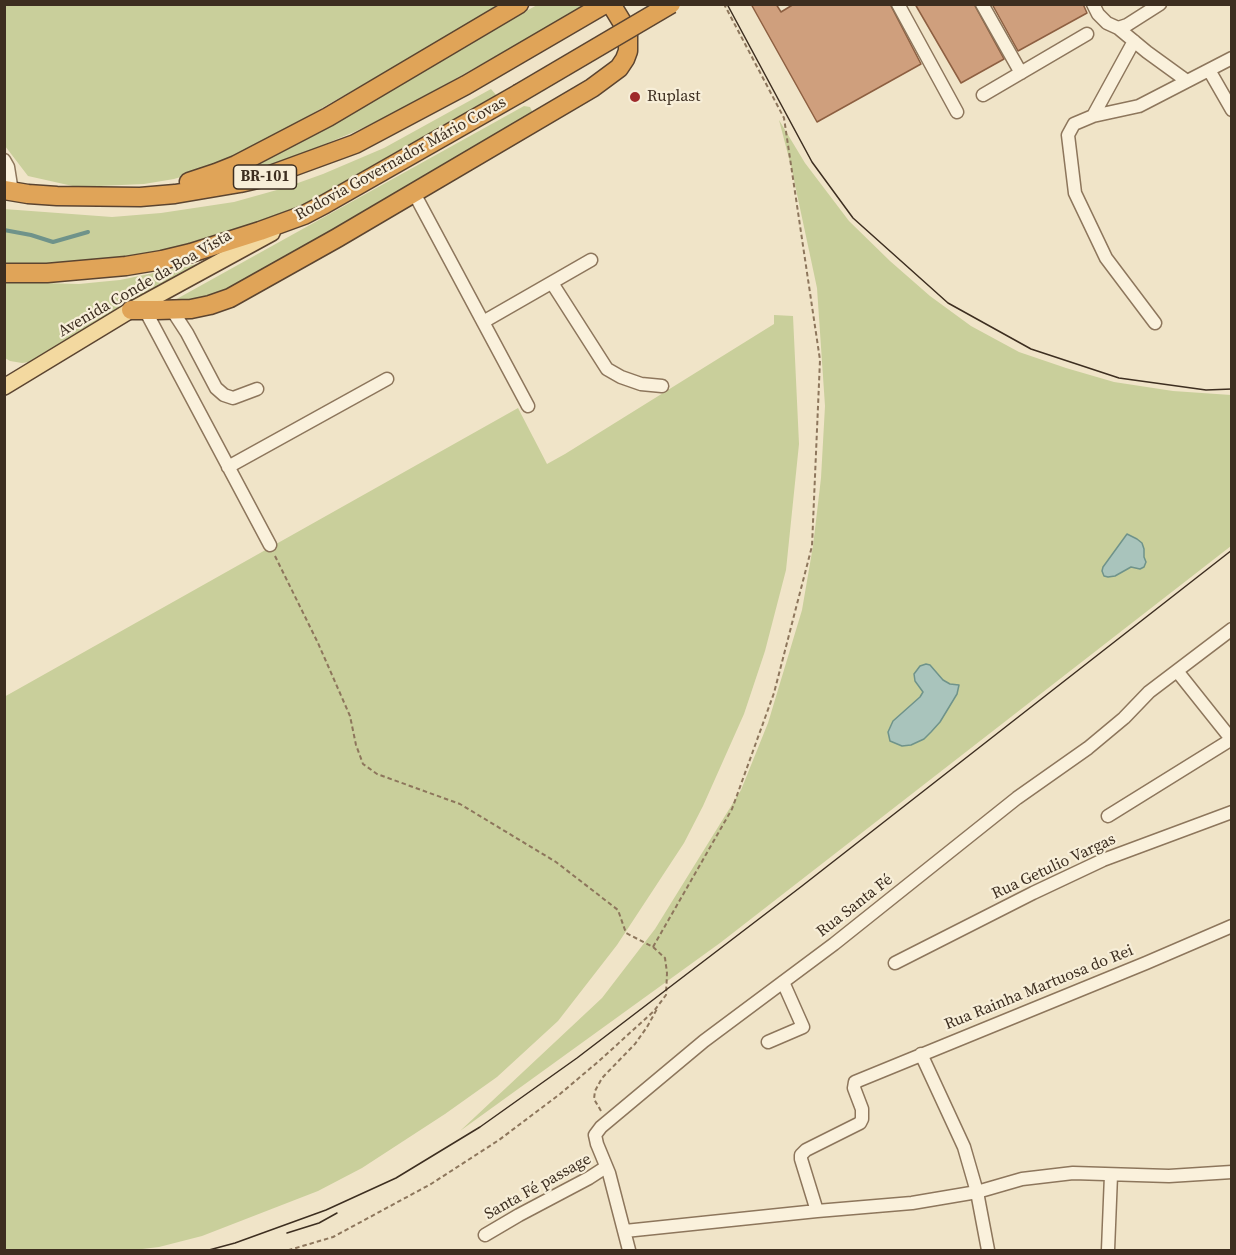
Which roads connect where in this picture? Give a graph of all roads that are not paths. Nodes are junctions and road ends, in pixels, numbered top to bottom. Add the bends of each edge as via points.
1 (519, 4) edge
2 (605, 4) edge
3 (610, 4) edge
4 (671, 4) edge
5 (898, 4) edge
6 (982, 4) edge
7 (1093, 4) edge
8 (1160, 4) edge
9 (1118, 28) junction
10 (1087, 34) dead end
11 (1134, 41) junction
12 (1232, 58) edge
13 (1209, 70) junction
14 (1021, 73) junction
15 (1187, 81) junction
16 (983, 94) dead end
17 (1232, 110) edge
18 (957, 112) dead end
19 (1093, 116) junction
20 (6, 163) edge
21 (8, 191) edge
22 (414, 193) junction
23 (140, 197) junction
24 (304, 215) junction
25 (591, 261) dead end
26 (4, 273) edge
27 (552, 283) junction
28 (138, 310) junction
29 (172, 310) junction
30 (483, 322) junction
31 (1155, 323) dead end
32 (4, 370) edge
33 (27, 374) junction
34 (387, 379) dead end
35 (662, 386) dead end
36 (4, 387) edge
37 (257, 389) dead end
38 (528, 406) dead end
39 (228, 468) junction
40 (270, 545) road end
41 (1232, 629) edge
42 (1177, 671) junction
43 (1231, 740) edge
44 (1232, 812) edge
45 (1108, 816) dead end
46 (1232, 926) edge
47 (895, 963) dead end
48 (783, 981) junction
49 (768, 1042) dead end
50 (921, 1054) junction
51 (606, 1167) junction
52 (1232, 1172) edge
53 (1111, 1175) junction
54 (977, 1192) junction
55 (817, 1211) junction
56 (625, 1231) junction
57 (485, 1235) dead end
58 (629, 1251) edge
59 (988, 1251) edge
60 (1108, 1251) edge

1 - 23 highway via 328,117 245,160
2 - 23 highway, Rodovia Governador Mário Covas / BR-101 via 355,144 240,183
3 - 22 highway via 628,32 628,51 619,68 592,88
4 - 24 highway, Rodovia Governador Mário Covas, bridge
5 - 18 street
6 - 14 street
7 - 9 street via 1107,23
8 - 9 street
9 - 11 street
10 - 14 street
11 - 15 street
11 - 19 street
12 - 13 street
13 - 15 street
13 - 17 street
14 - 16 street
15 - 19 street via 1139,106
19 - 31 street via 1074,124 1068,135 1075,193 1106,258
20 - 21 street
21 - 23 highway, Rodovia Governador Mário Covas / BR-101 via 66,197
22 - 29 highway via 230,298
22 - 30 street
24 - 26 highway, Rodovia Governador Mário Covas via 162,260 74,272
24 - 28 main road, Avenida Conde da Boa Vista
25 - 27 street
27 - 30 street
27 - 35 street via 607,369 641,384
28 - 29 highway
28 - 33 main road, Avenida Conde da Boa Vista
28 - 39 street
29 - 37 street via 216,388 233,398
30 - 38 street
32 - 33 main road
33 - 36 main road, Avenida Conde da Boa Vista
34 - 39 street
39 - 40 street
41 - 42 street, Rua Santa Fé
42 - 43 street
42 - 48 street, Rua Santa Fé via 1088,748 1017,798
43 - 45 street
44 - 47 street, Rua Getulio Vargas via 1103,860
46 - 50 street, Rua Rainha Martuosa do Rei
48 - 49 street via 803,1027
48 - 51 street, Rua Santa Fé via 704,1041 599,1130 595,1135
50 - 54 street via 961,1139
50 - 55 street, Rua Rainha Martuosa do Rei via 855,1082 862,1109 860,1123 801,1155
51 - 56 street, Rua Santa Fé
51 - 57 street, Santa Fé passage
52 - 53 street
53 - 54 street via 1073,1173 1022,1179
53 - 60 street
54 - 55 street via 912,1203
54 - 59 street
55 - 56 street
56 - 58 street, Rua Santa Fé

